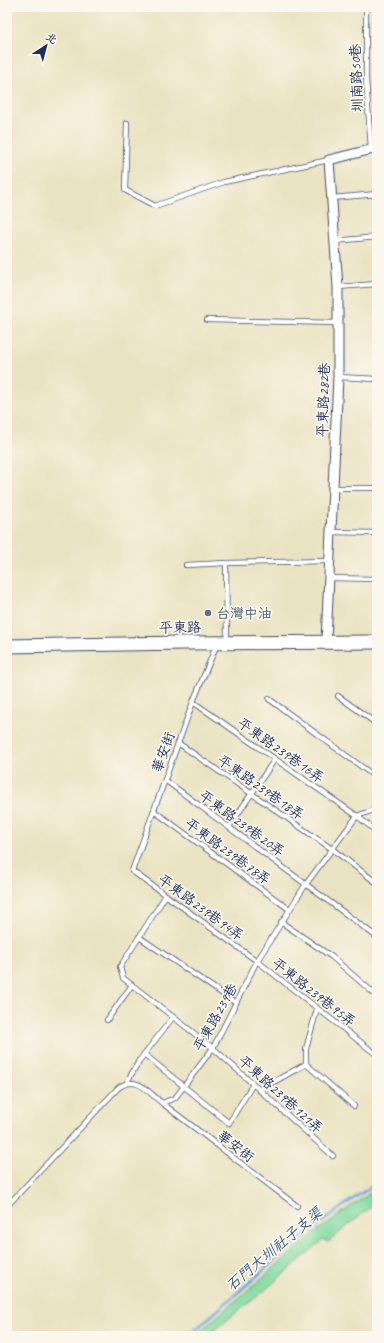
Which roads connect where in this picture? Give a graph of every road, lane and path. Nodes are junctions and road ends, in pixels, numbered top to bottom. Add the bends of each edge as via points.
1 (366, 7) edge
2 (127, 123) dead end
3 (374, 148) edge
4 (330, 160) junction
5 (377, 194) edge
6 (332, 198) junction
7 (377, 237) edge
8 (335, 241) junction
9 (377, 284) edge
10 (338, 287) junction
11 (207, 320) dead end
12 (338, 323) junction
13 (338, 376) junction
14 (377, 379) edge
15 (333, 488) junction
16 (377, 488) edge
17 (331, 532) junction
18 (377, 533) edge
19 (330, 561) junction
20 (226, 562) junction
21 (186, 565) dead end
22 (329, 578) junction
23 (377, 579) edge
24 (326, 642) junction
25 (377, 642) edge
26 (222, 643) junction
27 (7, 646) edge
28 (338, 696) dead end
29 (269, 699) dead end
30 (193, 702) junction
31 (377, 724) edge
32 (178, 743) junction
33 (275, 759) junction
34 (377, 778) edge
35 (165, 780) junction
36 (252, 795) junction
37 (377, 803) edge
38 (154, 811) junction
39 (357, 816) junction
40 (229, 827) junction
41 (377, 832) edge
42 (332, 849) junction
43 (132, 871) joint
44 (377, 883) edge
45 (306, 884) junction
46 (166, 895) junction
47 (289, 909) junction
48 (281, 922) junction
49 (139, 937) junction
50 (377, 937) edge
51 (257, 961) junction
52 (132, 985) junction
53 (377, 996) edge
54 (236, 1003) junction
55 (318, 1009) junction
56 (173, 1017) junction
57 (107, 1020) dead end
58 (213, 1048) junction
59 (144, 1054) junction
60 (377, 1056) edge
61 (306, 1064) junction
62 (127, 1082) junction
63 (253, 1084) junction
64 (184, 1086) junction
65 (259, 1090) junction
66 (162, 1103) junction
67 (354, 1106) dead end
68 (333, 1156) dead end
69 (7, 1206) edge
70 (297, 1206) dead end

1 - 3 lane, 圳南路50巷 via 366,80
2 - 4 lane via 125,190 155,206 224,182
3 - 4 street
4 - 6 street, 平東路282巷
5 - 6 lane
6 - 8 street, 平東路282巷
7 - 8 lane
8 - 10 street, 平東路282巷
9 - 10 lane
10 - 12 street, 平東路282巷
11 - 12 lane
12 - 13 street, 平東路282巷
13 - 14 lane
13 - 15 street, 平東路282巷
15 - 16 lane
15 - 17 street, 平東路282巷
17 - 18 lane
17 - 19 street, 平東路282巷
19 - 20 lane
19 - 22 street, 平東路282巷
20 - 21 lane
20 - 26 lane
22 - 23 lane
22 - 24 street, 平東路282巷
24 - 25 street, 平東路
24 - 26 street, 平東路
26 - 27 street, 平東路
26 - 30 lane, 華安街
28 - 31 lane
29 - 34 lane
30 - 32 lane, 華安街
30 - 33 lane, 平東路239巷16弄
32 - 35 lane, 華安街
32 - 36 lane, 平東路239巷18弄
33 - 36 lane
33 - 39 lane, 平東路239巷16弄
35 - 38 lane, 華安街
35 - 40 lane, 平東路239巷20弄
36 - 40 lane
36 - 42 lane, 平東路239巷18弄
37 - 39 lane, 平東路239巷 via 371,811
38 - 43 lane, 華安街
38 - 47 lane, 平東路239巷78弄
39 - 41 lane, 平東路239巷16弄
39 - 42 lane, 平東路239巷
40 - 45 lane, 平東路239巷20弄
42 - 44 lane, 平東路239巷18弄
42 - 45 lane, 平東路239巷
43 - 46 lane, 平東路239巷94弄
45 - 47 lane, 平東路239巷
45 - 50 lane, 平東路239巷20弄
46 - 49 lane
46 - 51 lane, 平東路239巷94弄
47 - 48 lane, 平東路239巷
48 - 51 lane, 平東路239巷
48 - 53 lane via 332,958
49 - 52 lane, 平東路239巷121弄 via 120,967 123,978
49 - 54 lane
51 - 54 lane, 平東路239巷
51 - 55 lane, 平東路239巷95弄
52 - 56 lane, 平東路239巷121弄
52 - 57 lane
54 - 58 lane, 平東路239巷
55 - 60 lane, 平東路239巷95弄
55 - 61 lane via 306,1049
56 - 58 lane, 平東路239巷121弄
56 - 59 lane
58 - 63 lane, 平東路239巷121弄
58 - 64 lane, 平東路239巷
59 - 62 lane
59 - 64 lane
61 - 65 lane
61 - 67 lane
62 - 66 lane via 135,1082
62 - 69 lane via 118,1088
63 - 64 lane via 229,1123
63 - 65 lane, 平東路239巷121弄
64 - 66 lane, 平東路239巷 via 175,1098
65 - 68 lane, 平東路239巷121弄
66 - 70 lane, 華安街

